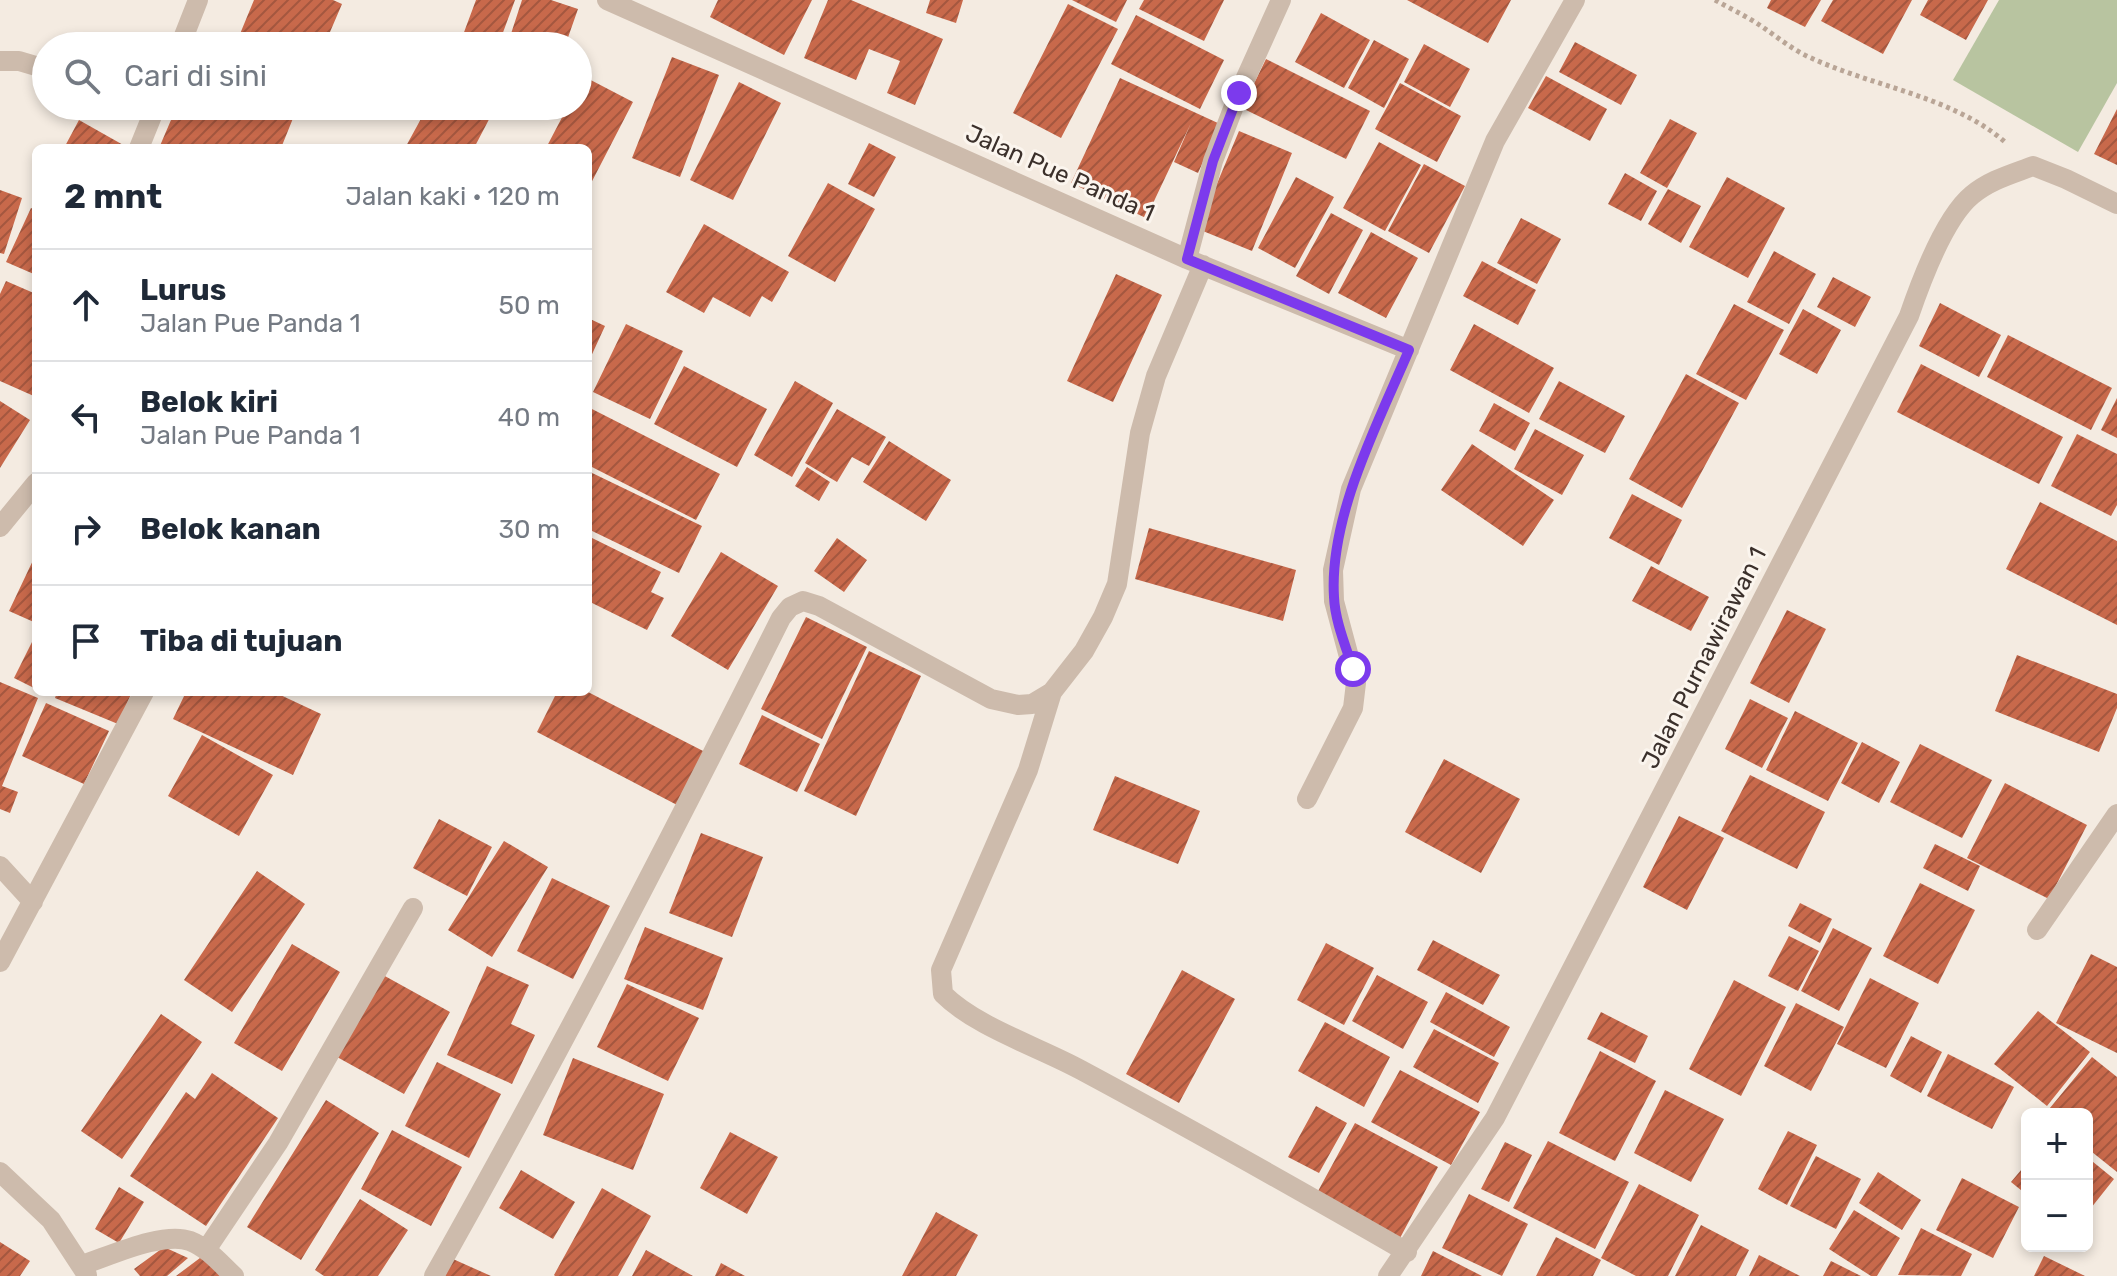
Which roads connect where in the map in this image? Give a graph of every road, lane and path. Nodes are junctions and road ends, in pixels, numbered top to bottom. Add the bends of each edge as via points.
1 (198, 0) edge
2 (607, 0) edge
3 (1281, 0) edge
4 (1575, 0) edge
5 (1715, 0) edge
6 (185, 32) edge
7 (0, 61) edge
8 (32, 65) edge
9 (150, 120) edge
10 (141, 144) edge
11 (2033, 166) junction
12 (2117, 204) edge
13 (1195, 262) junction
14 (1409, 350) junction
15 (32, 488) edge
16 (0, 527) edge
17 (1052, 692) junction
18 (142, 696) edge
19 (1307, 799) dead end
20 (2117, 814) edge
21 (0, 866) edge
22 (33, 902) junction
23 (413, 908) dead end
24 (2037, 930) dead end
25 (0, 962) edge
26 (0, 1172) edge
27 (206, 1250) junction
28 (1407, 1252) junction
29 (84, 1270) edge
30 (234, 1276) edge
31 (434, 1276) edge
32 (1388, 1276) edge

1 - 6 street
2 - 13 street, Jalan Pue Panda 1
3 - 13 street via 1213,161
4 - 14 street via 1495,141
5 - 11 path via 1806,56 1984,124
7 - 8 street
9 - 10 street
11 - 12 street
11 - 28 street, Jalan Purnawirawan 1 via 1970,196 1944,233 1909,316 1495,1118
13 - 14 street, Jalan Pue Panda 1
13 - 17 street via 1140,433 1117,584 1084,651
14 - 19 street via 1351,489 1333,570 1334,601 1353,669 1355,697
15 - 16 street
17 - 28 street via 1028,770 941,970 943,994 958,1009 1197,1132
17 - 31 street via 1032,704 991,699 819,606 803,601 790,607
18 - 22 street
20 - 24 street
21 - 22 street
22 - 25 street
23 - 27 street via 278,1143
26 - 29 street via 51,1220
27 - 29 street via 175,1237
27 - 30 street
28 - 32 street, Jalan Purnawirawan 1

